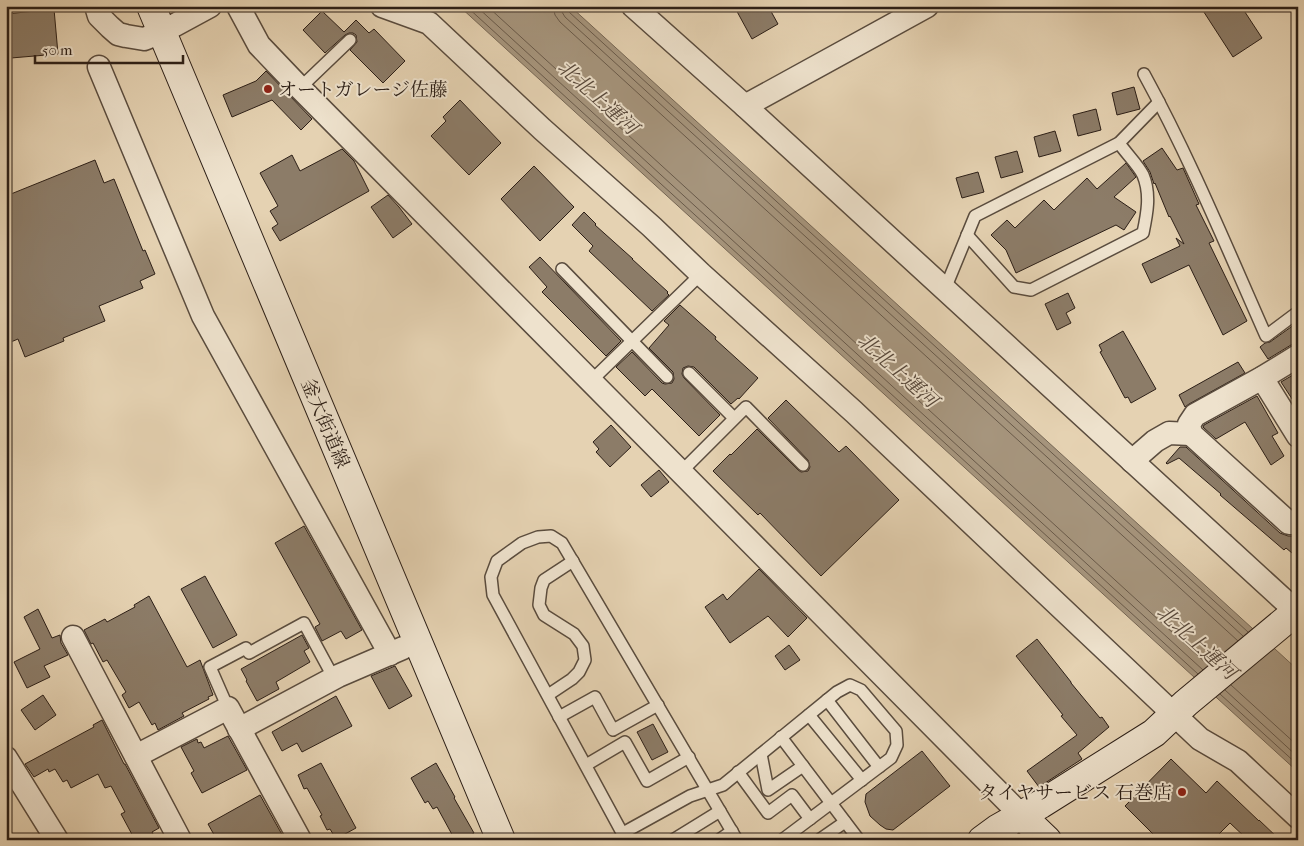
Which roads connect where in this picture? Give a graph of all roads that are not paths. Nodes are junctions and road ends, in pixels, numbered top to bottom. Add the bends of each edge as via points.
1 (96, 6) edge
2 (151, 6) edge
3 (210, 6) edge
4 (238, 6) edge
5 (382, 6) edge
6 (633, 6) edge
7 (927, 6) edge
8 (162, 32) junction
9 (350, 40) dead end
10 (99, 67) dead end
11 (1144, 74) dead end
12 (300, 88) junction
13 (1159, 102) junction
14 (745, 106) junction
15 (1119, 143) junction
16 (967, 235) junction
17 (562, 269) dead end
18 (701, 274) junction
19 (945, 289) junction
20 (1298, 312) edge
21 (632, 341) junction
22 (1298, 356) edge
23 (689, 373) dead end
24 (667, 377) dead end
25 (1262, 378) junction
26 (591, 381) junction
27 (734, 418) junction
28 (1191, 434) junction
29 (1298, 436) edge
30 (1132, 461) junction
31 (803, 465) dead end
32 (681, 472) junction
33 (1298, 523) edge
34 (573, 561) junction
35 (1293, 615) edge
36 (73, 637) dead end
37 (418, 641) junction
38 (390, 654) junction
39 (338, 676) junction
40 (548, 695) junction
41 (827, 700) junction
42 (658, 705) junction
43 (228, 708) junction
44 (1180, 709) junction
45 (809, 715) junction
46 (559, 717) junction
47 (239, 729) junction
48 (781, 738) junction
49 (761, 754) junction
50 (136, 756) junction
51 (689, 757) junction
52 (6, 758) edge
53 (586, 764) junction
54 (803, 766) junction
55 (879, 767) junction
56 (738, 772) junction
57 (862, 780) junction
58 (709, 790) junction
59 (831, 803) junction
60 (720, 811) junction
61 (1021, 815) junction
62 (1298, 817) edge
63 (810, 819) junction
64 (845, 822) junction
65 (734, 835) edge
66 (625, 837) edge
67 (57, 840) edge
68 (180, 840) edge
69 (300, 840) edge
70 (501, 840) edge
71 (673, 840) edge
72 (719, 840) edge
73 (782, 840) edge
74 (820, 840) edge
75 (859, 840) edge
76 (982, 840) edge
77 (1046, 840) edge

1 - 8 street via 100,16 118,34 144,39
2 - 8 street, 釜大街道線
3 - 8 street
4 - 12 street via 259,45
5 - 18 street via 429,22
6 - 14 street
7 - 14 street
8 - 37 street, 釜大街道線
9 - 12 lane
10 - 38 street via 203,316
11 - 13 lane
12 - 26 street
13 - 15 lane
13 - 20 lane via 1266,336
14 - 19 street
15 - 16 lane via 975,216
15 - 16 lane via 1142,174 1148,192 1143,233 1031,290 1014,287
16 - 19 lane
17 - 21 lane
18 - 21 lane
18 - 44 street via 854,412 1153,694
19 - 30 street
21 - 24 lane
21 - 26 lane
22 - 25 street
23 - 27 lane
25 - 28 street via 1195,415 1189,424
25 - 29 street
26 - 32 street
27 - 31 lane via 746,407
27 - 32 lane
28 - 30 street via 1169,433
28 - 33 street via 1289,524
30 - 35 street
32 - 61 street
34 - 40 lane via 544,580 539,605 544,615 574,634 583,646 585,660 580,672
34 - 40 lane via 562,542 551,536 538,537 522,543 496,561 491,577 493,595
34 - 42 lane
35 - 44 street
36 - 50 street
37 - 38 street
37 - 70 street, 釜大街道線
38 - 39 street
39 - 43 lane via 331,673 304,623 249,653 246,648 210,667
39 - 47 street
40 - 46 lane
41 - 45 lane
41 - 55 lane
41 - 55 lane via 850,685 861,690 896,731 894,752
42 - 46 lane via 614,730 595,697
42 - 51 lane
43 - 47 street
43 - 50 street
44 - 61 street via 1154,732
44 - 62 street via 1200,739 1238,761
45 - 48 lane
45 - 57 lane
46 - 53 lane
47 - 69 street
48 - 49 lane
48 - 54 lane
49 - 54 lane via 768,790
49 - 56 lane
50 - 68 street
51 - 53 lane via 647,781 625,742
51 - 58 lane
52 - 67 street
53 - 66 lane
54 - 59 lane
55 - 57 lane
56 - 58 lane via 723,785
56 - 63 lane via 768,813 792,795
57 - 59 lane
58 - 60 lane
58 - 66 lane via 690,796
59 - 63 lane
59 - 64 lane
60 - 65 lane
60 - 71 lane
61 - 76 street
61 - 77 street
63 - 73 lane
64 - 74 lane
64 - 75 lane
65 - 72 lane

